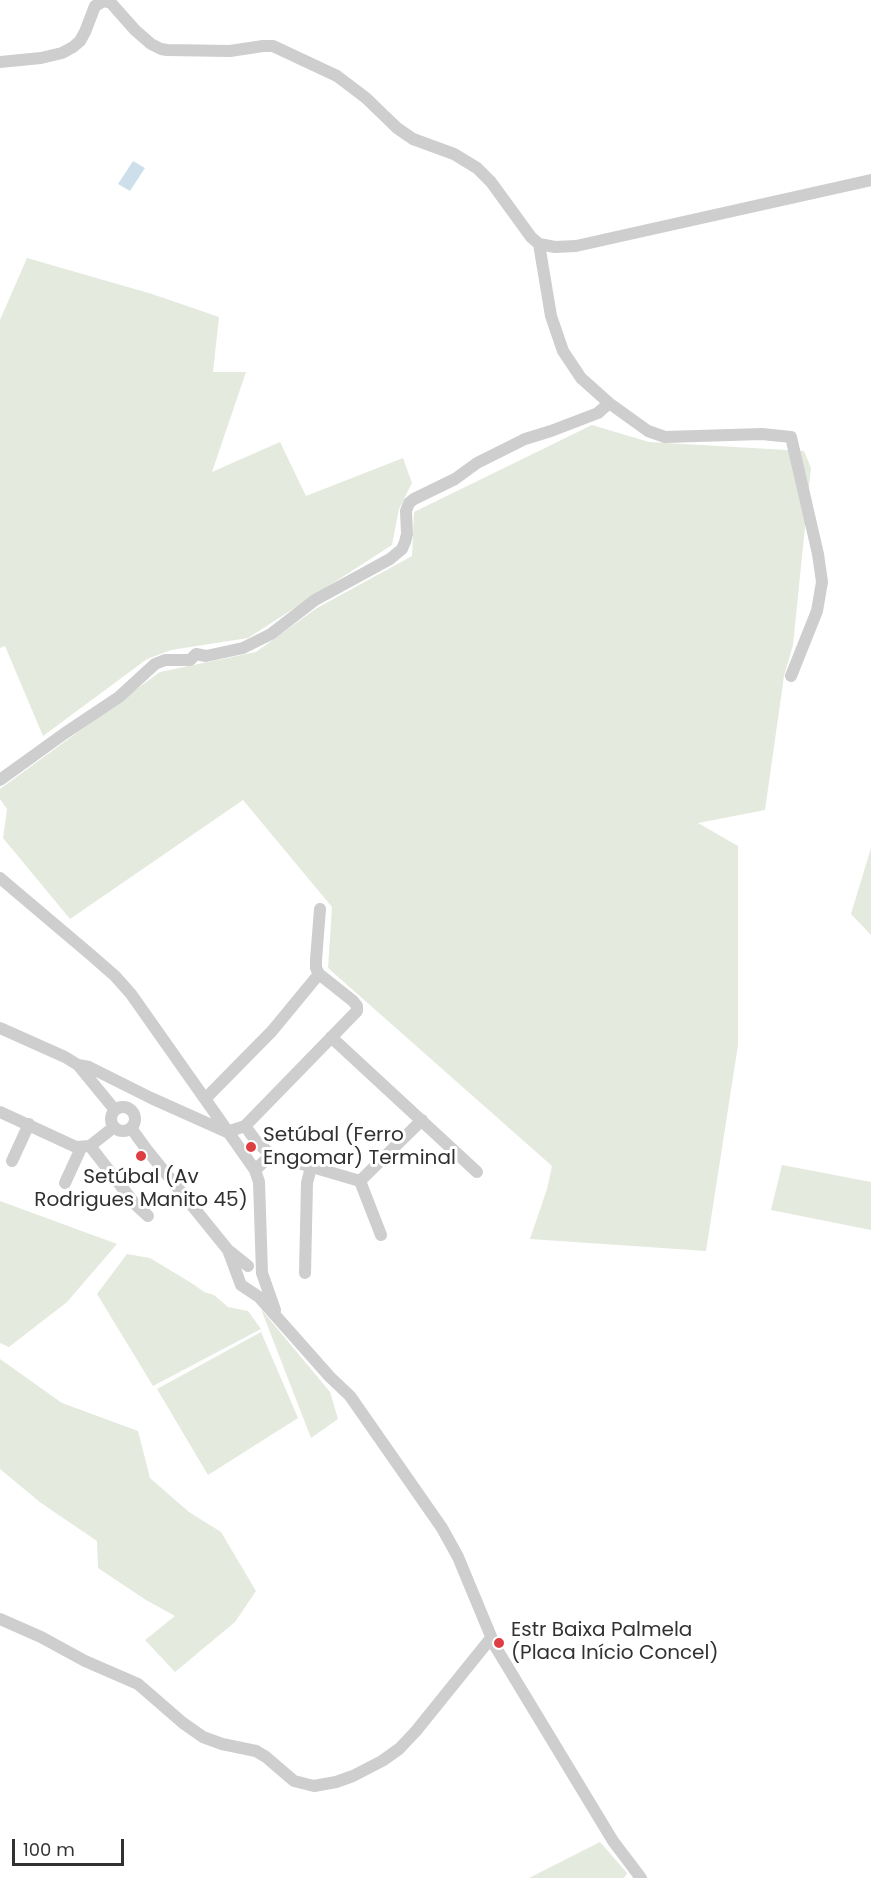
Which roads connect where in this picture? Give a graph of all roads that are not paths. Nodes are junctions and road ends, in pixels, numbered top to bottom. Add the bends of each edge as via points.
1 (0, 62) edge
2 (871, 180) edge
3 (538, 244) junction
4 (609, 403) junction
5 (791, 676) dead end
6 (0, 780) edge
7 (0, 878) edge
8 (320, 909) dead end
9 (319, 974) junction
10 (0, 1028) edge
11 (332, 1037) junction
12 (78, 1065) junction
13 (151, 1098) junction
14 (205, 1099) junction
15 (115, 1110) junction
16 (0, 1112) edge
17 (132, 1112) junction
18 (422, 1120) junction
19 (29, 1124) junction
20 (245, 1126) junction
21 (114, 1128) junction
22 (131, 1128) junction
23 (227, 1132) junction
24 (86, 1147) junction
25 (271, 1155) junction
26 (12, 1161) dead end
27 (312, 1167) junction
28 (255, 1170) junction
29 (477, 1172) dead end
30 (360, 1181) junction
31 (65, 1184) dead end
32 (148, 1216) dead end
33 (381, 1235) dead end
34 (260, 1244) junction
35 (228, 1250) junction
36 (249, 1266) junction
37 (305, 1273) dead end
38 (262, 1275) junction
39 (239, 1278) junction
40 (247, 1289) junction
41 (279, 1319) junction
42 (0, 1619) edge
43 (491, 1638) junction
44 (640, 1878) edge

1 - 3 street via 41,58 73,47 85,32 95,6 104,1 111,3 135,30 160,49 230,51 268,45 277,48 337,76 412,139 454,154 477,168
2 - 3 street via 576,246
3 - 4 street via 551,316 563,351 581,378
4 - 5 street via 648,431 665,437 791,437 822,582 817,611
4 - 6 street via 598,413 525,439 414,500 406,510 405,542 390,560 315,600 271,634 243,648 155,664 119,697
7 - 14 street via 115,976 146,1013
8 - 9 street via 316,960
9 - 11 street via 357,1006 357,1011
9 - 14 street via 272,1031
10 - 12 street
11 - 18 street
11 - 20 street
12 - 13 street
12 - 15 street
13 - 17 street
13 - 23 street
14 - 23 street
15 - 17 street via 126,1108
15 - 21 street via 111,1120
16 - 19 street
17 - 22 street via 135,1119
18 - 29 street
18 - 30 street
19 - 24 street via 71,1145
19 - 26 street
20 - 23 street
20 - 25 street
21 - 22 street
21 - 24 street
22 - 35 street
23 - 28 street
24 - 31 street
24 - 32 street
25 - 27 street
25 - 28 street
27 - 30 street
27 - 37 street via 307,1183
28 - 34 street via 259,1182
30 - 33 street
34 - 36 street
34 - 38 street
35 - 36 street
35 - 39 street
36 - 38 street via 257,1267
36 - 39 street via 242,1269
38 - 40 street via 258,1287
38 - 41 street
39 - 40 street
40 - 41 street
41 - 43 street via 361,1409 442,1528
42 - 43 street via 138,1684 203,1737 255,1751 294,1781 314,1786 353,1776 399,1749
43 - 44 street via 613,1841

